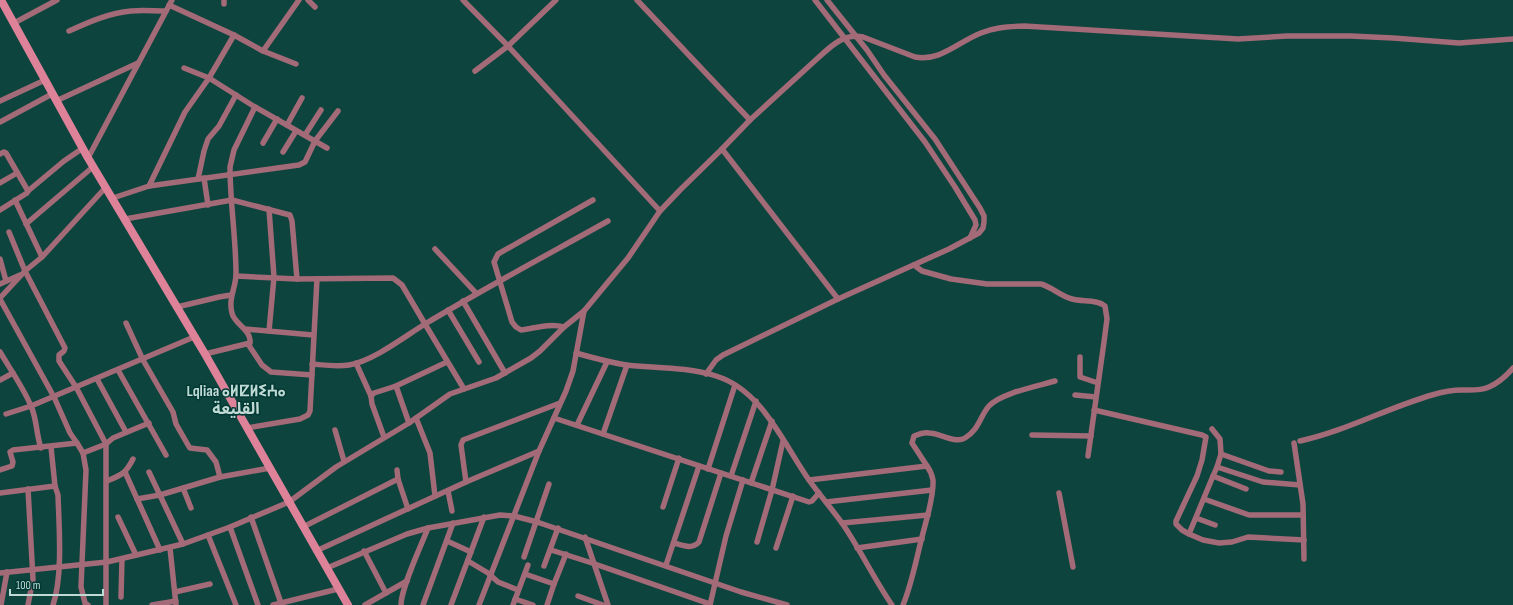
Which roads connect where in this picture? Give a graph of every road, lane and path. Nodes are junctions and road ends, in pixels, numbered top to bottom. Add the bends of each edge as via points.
1 (1, 0) edge
2 (57, 0) edge
3 (299, 0) edge
4 (308, 0) edge
5 (463, 0) edge
6 (556, 0) edge
7 (637, 0) edge
8 (815, 0) edge
9 (827, 0) edge
10 (170, 3) edge
11 (315, 7) dead end
12 (166, 11) junction
13 (14, 23) junction
14 (69, 31) dead end
15 (234, 35) junction
16 (856, 35) junction
17 (845, 38) junction
18 (1513, 39) edge
19 (508, 46) junction
20 (263, 51) junction
21 (138, 63) junction
22 (296, 64) dead end
23 (184, 68) dead end
24 (475, 71) dead end
25 (209, 78) junction
26 (45, 80) junction
27 (236, 95) junction
28 (54, 97) junction
29 (302, 98) dead end
30 (0, 101) edge
31 (255, 107) junction
32 (320, 110) dead end
33 (338, 111) dead end
34 (277, 119) junction
35 (750, 120) junction
36 (0, 122) edge
37 (287, 125) junction
38 (296, 131) junction
39 (305, 135) junction
40 (315, 141) junction
41 (263, 143) dead end
42 (83, 148) junction
43 (327, 148) dead end
44 (722, 149) junction
45 (283, 152) dead end
46 (0, 154) edge
47 (88, 158) junction
48 (94, 166) junction
49 (18, 174) junction
50 (230, 175) junction
51 (201, 179) junction
52 (0, 183) edge
53 (149, 186) junction
54 (106, 187) junction
55 (28, 191) junction
56 (113, 198) junction
57 (15, 200) junction
58 (232, 200) junction
59 (593, 200) dead end
60 (208, 205) junction
61 (269, 209) junction
62 (0, 210) edge
63 (660, 211) junction
64 (125, 219) junction
65 (608, 221) dead end
66 (26, 224) junction
67 (8, 232) dead end
68 (969, 238) junction
69 (435, 249) dead end
70 (42, 257) junction
71 (0, 259) edge
72 (914, 265) junction
73 (23, 273) junction
74 (236, 276) junction
75 (274, 277) junction
76 (297, 279) junction
77 (317, 279) junction
78 (6, 281) junction
79 (501, 281) junction
80 (0, 284) edge
81 (476, 293) junction
82 (231, 295) junction
83 (0, 299) edge
84 (838, 299) junction
85 (463, 301) junction
86 (177, 307) junction
87 (448, 310) junction
88 (584, 310) junction
89 (126, 323) dead end
90 (425, 324) junction
91 (564, 327) junction
92 (245, 329) junction
93 (269, 331) junction
94 (313, 335) junction
95 (194, 337) junction
96 (248, 344) junction
97 (0, 352) edge
98 (576, 353) junction
99 (205, 354) junction
100 (1080, 357) dead end
101 (143, 360) junction
102 (447, 362) junction
103 (479, 362) dead end
104 (607, 362) junction
105 (356, 363) junction
106 (312, 364) junction
107 (627, 365) junction
108 (1513, 368) edge
109 (118, 370) junction
110 (12, 373) junction
111 (505, 373) junction
112 (706, 374) junction
113 (312, 375) junction
114 (97, 379) junction
115 (0, 380) edge
116 (1055, 382) dead end
117 (1098, 383) junction
118 (396, 386) junction
119 (735, 386) junction
120 (76, 387) junction
121 (464, 389) junction
122 (1075, 395) dead end
123 (54, 396) junction
124 (371, 396) junction
125 (1096, 397) junction
126 (756, 401) junction
127 (560, 403) junction
128 (31, 406) junction
129 (1094, 410) junction
130 (6, 414) dead end
131 (416, 418) junction
132 (554, 418) junction
133 (772, 421) junction
134 (149, 423) junction
135 (409, 423) junction
136 (577, 425) junction
137 (247, 428) junction
138 (335, 430) dead end
139 (1212, 430) dead end
140 (126, 432) junction
141 (603, 434) junction
142 (1032, 435) dead end
143 (1091, 436) junction
144 (384, 437) junction
145 (783, 441) junction
146 (77, 443) junction
147 (106, 444) junction
148 (51, 447) junction
149 (41, 448) junction
150 (539, 452) junction
151 (83, 453) junction
152 (1221, 454) junction
153 (166, 455) dead end
154 (1088, 456) dead end
155 (679, 458) junction
156 (133, 459) dead end
157 (344, 462) junction
158 (699, 466) junction
159 (927, 466) junction
160 (1217, 467) junction
161 (270, 468) junction
162 (708, 469) junction
163 (0, 470) edge
164 (397, 470) dead end
165 (125, 472) junction
166 (149, 472) dead end
167 (1281, 472) dead end
168 (721, 473) junction
169 (731, 476) junction
170 (1213, 476) junction
171 (220, 477) junction
172 (398, 480) junction
173 (743, 480) junction
174 (809, 480) junction
175 (107, 481) junction
176 (466, 482) junction
177 (752, 482) junction
178 (549, 484) dead end
179 (1300, 485) junction
180 (55, 486) junction
181 (183, 488) junction
182 (28, 489) junction
183 (1246, 489) dead end
184 (772, 490) junction
185 (932, 490) junction
186 (448, 491) junction
187 (0, 493) edge
188 (819, 493) junction
189 (1058, 493) dead end
190 (160, 495) junction
191 (435, 496) junction
192 (793, 496) junction
193 (137, 499) junction
194 (1204, 499) junction
195 (290, 502) junction
196 (826, 502) junction
197 (663, 507) dead end
198 (191, 508) dead end
199 (408, 510) junction
200 (452, 511) dead end
201 (928, 515) junction
202 (514, 516) junction
203 (1303, 516) junction
204 (118, 517) dead end
205 (251, 517) junction
206 (484, 517) junction
207 (1196, 518) junction
208 (537, 522) junction
209 (453, 523) junction
210 (842, 523) junction
211 (1215, 525) dead end
212 (230, 527) junction
213 (303, 527) junction
214 (428, 528) junction
215 (558, 528) junction
216 (1189, 534) junction
217 (208, 535) junction
218 (584, 537) junction
219 (922, 539) junction
220 (1304, 540) junction
221 (447, 541) junction
222 (756, 542) dead end
223 (674, 543) junction
224 (183, 544) junction
225 (170, 548) junction
226 (776, 548) dead end
227 (857, 548) junction
228 (160, 550) junction
229 (316, 550) junction
230 (550, 550) junction
231 (364, 551) junction
232 (471, 552) junction
233 (566, 554) junction
234 (136, 556) junction
235 (524, 557) dead end
236 (122, 559) junction
237 (1304, 559) dead end
238 (468, 561) junction
239 (107, 562) junction
240 (592, 563) junction
241 (82, 564) junction
242 (528, 565) dead end
243 (666, 565) junction
244 (544, 566) dead end
245 (59, 567) junction
246 (1073, 567) dead end
247 (327, 568) junction
248 (32, 569) junction
249 (7, 572) junction
250 (0, 573) edge
251 (524, 574) junction
252 (490, 576) junction
253 (407, 581) junction
254 (715, 582) junction
255 (210, 584) dead end
256 (554, 584) junction
257 (338, 589) junction
258 (518, 590) junction
259 (175, 592) junction
260 (386, 593) junction
261 (578, 596) dead end
262 (122, 597) dead end
263 (515, 599) junction
264 (176, 603) edge
265 (281, 603) junction
266 (1, 605) edge
267 (28, 605) edge
268 (53, 605) edge
269 (88, 605) edge
270 (106, 605) edge
271 (152, 605) edge
272 (236, 605) edge
273 (258, 605) edge
274 (273, 605) edge
275 (348, 605) edge
276 (365, 605) edge
277 (401, 605) edge
278 (423, 605) edge
279 (450, 605) edge
280 (480, 605) edge
281 (513, 605) edge
282 (533, 605) edge
283 (548, 605) edge
284 (603, 605) edge
285 (608, 605) edge
286 (710, 605) edge
287 (787, 605) edge
288 (892, 605) edge
289 (903, 605) edge

1 - 13 main road
2 - 13 street
3 - 20 street
4 - 11 street
5 - 19 street
6 - 19 street
7 - 35 street
8 - 17 street
9 - 16 street
10 - 12 street
10 - 15 street
12 - 14 street via 114,14
12 - 21 street
13 - 26 main road
15 - 20 street
15 - 25 street
16 - 17 street
16 - 18 street via 922,59 938,56 987,30 1024,26 1238,39 1357,36 1459,43
16 - 68 street via 935,139 980,208 984,216 983,228
17 - 35 street via 830,47
17 - 68 street via 925,142 955,187 975,220 976,225
19 - 24 street
19 - 63 street
20 - 22 street
21 - 28 street
21 - 47 street
23 - 25 street
25 - 27 street
25 - 53 street via 185,112
26 - 28 main road
26 - 30 street
27 - 31 street
27 - 51 street via 219,126 208,139
28 - 36 street
28 - 42 main road
29 - 37 street
31 - 34 street
31 - 50 street via 234,150
32 - 39 street
33 - 40 street
34 - 37 street
34 - 41 street
35 - 44 street
37 - 38 street
38 - 39 street
38 - 45 street
39 - 40 street
40 - 43 street
40 - 50 street via 305,162 299,165
42 - 47 main road
42 - 55 street
44 - 63 street
44 - 84 street
46 - 49 street via 6,153
47 - 48 main road
48 - 54 main road
48 - 66 street
49 - 52 street
49 - 55 street
50 - 51 street
50 - 58 street
51 - 53 street
51 - 60 street
53 - 56 street
54 - 56 main road
54 - 70 street
55 - 57 street
56 - 64 main road
57 - 62 street
57 - 66 street
58 - 60 street
58 - 61 street
58 - 74 street
59 - 79 street via 498,254 494,262
60 - 64 street
61 - 75 street
61 - 76 street via 286,214 292,220
63 - 88 street via 628,258
64 - 86 main road
65 - 79 street
66 - 70 street
67 - 73 street
68 - 72 street
69 - 81 street
70 - 73 street
71 - 78 street
72 - 84 street
72 - 117 street via 922,271 951,279 987,284 1041,284 1062,296 1102,304 1105,306 1107,319
73 - 78 street
73 - 83 street
73 - 120 street via 65,348 59,355 59,361
74 - 75 street
74 - 82 street
75 - 76 street
75 - 93 street
76 - 77 street
77 - 90 street via 393,278 402,285
77 - 94 street
78 - 80 street
79 - 81 street
79 - 91 street via 512,322 516,327 521,330 544,325
81 - 85 street
82 - 86 street
82 - 92 street via 232,313
83 - 123 street
84 - 112 street via 723,355
85 - 87 street
85 - 111 street
86 - 95 main road
87 - 90 street
87 - 103 street
88 - 91 street
88 - 98 street
89 - 101 street
90 - 102 street
90 - 105 street via 372,357
91 - 111 street via 540,351
92 - 93 street
92 - 96 street via 251,339
93 - 94 street
94 - 106 street
95 - 99 main road
95 - 101 street
96 - 99 street
96 - 113 street via 262,365 271,372
97 - 110 street
98 - 104 street
98 - 127 street via 573,371
99 - 137 main road
100 - 117 street via 1080,377
101 - 109 street
101 - 171 street via 173,412 176,424 188,445 190,448 207,450 216,462
102 - 118 street
102 - 121 street
104 - 107 street
104 - 136 street
105 - 106 street via 341,366
105 - 124 street
106 - 113 street
107 - 112 street
107 - 141 street
108 - 179 street via 1488,388 1446,391 1431,395 1393,407 1344,429 1297,442
109 - 114 street
109 - 134 street
110 - 115 street
110 - 128 street
111 - 121 street via 488,382
112 - 119 street via 717,376
113 - 137 street via 308,415 300,419
114 - 120 street
114 - 140 street
116 - 159 street via 1010,394 990,404 977,427 962,439 930,433 914,436 912,443
117 - 125 street
118 - 124 street
118 - 135 street
119 - 126 street
119 - 162 street
120 - 123 street
120 - 147 street
121 - 131 street via 450,394
122 - 125 street
123 - 128 street
123 - 146 street
124 - 144 street
125 - 129 street
126 - 133 street
126 - 169 street
127 - 132 street
127 - 176 street via 463,440 461,444
128 - 130 street
128 - 149 street
129 - 143 street
129 - 216 street via 1206,437 1197,476 1176,521 1180,529
131 - 135 street
131 - 191 street via 430,453
132 - 136 street
132 - 150 street
133 - 145 street
133 - 177 street
134 - 140 street
134 - 153 street
135 - 144 street
136 - 141 street
137 - 161 main road
138 - 157 street
139 - 152 street via 1220,439
140 - 147 street
141 - 155 street
142 - 143 street
143 - 154 street
144 - 157 street
145 - 174 street
145 - 184 street
146 - 148 street
146 - 151 street
147 - 151 street
147 - 175 street
148 - 149 street
148 - 180 street
149 - 163 street via 13,450 10,452 12,466
150 - 176 street
150 - 202 street
151 - 241 street via 86,470
152 - 160 street
152 - 167 street via 1269,471
155 - 158 street
155 - 197 street
156 - 165 street
157 - 195 street
158 - 162 street
158 - 223 street
159 - 174 street
159 - 185 street via 933,480
160 - 170 street
160 - 179 street via 1263,482
161 - 171 street
161 - 195 main road
162 - 168 street
164 - 172 street
165 - 175 street
165 - 193 street
166 - 190 street
168 - 169 street
168 - 223 street via 699,542 694,546
169 - 173 street
170 - 183 street
170 - 194 street
171 - 181 street
172 - 199 street
172 - 213 street
173 - 177 street
173 - 254 street
174 - 188 street
175 - 239 street
176 - 186 street
177 - 184 street
178 - 208 street
179 - 203 street
180 - 182 street
180 - 245 street via 58,500
181 - 190 street
181 - 198 street
182 - 187 street
182 - 248 street
184 - 192 street
184 - 222 street
185 - 196 street
185 - 201 street
186 - 191 street
186 - 200 street
188 - 192 street via 812,502
188 - 196 street
189 - 246 street
190 - 193 street
190 - 224 street
191 - 199 street
192 - 226 street
193 - 228 street
194 - 203 street via 1249,515
194 - 207 street
195 - 205 street
195 - 213 main road
196 - 210 street
199 - 229 street
201 - 210 street
201 - 219 street
202 - 206 street
202 - 208 street
202 - 252 street
203 - 220 street
204 - 234 street
205 - 212 street
205 - 265 street
206 - 209 street
206 - 232 street
207 - 211 street
207 - 216 street
208 - 215 street
208 - 235 street
209 - 214 street
209 - 221 street
210 - 227 street
212 - 217 street
212 - 273 street
213 - 229 main road
214 - 231 street
214 - 253 street
215 - 218 street
215 - 230 street
216 - 220 street via 1219,543 1248,537
217 - 224 street
217 - 272 street
218 - 240 street
218 - 243 street
219 - 227 street
219 - 289 street
220 - 237 street
221 - 232 street
221 - 278 street
223 - 243 street
224 - 225 street
225 - 228 street
225 - 259 street
227 - 288 street
228 - 234 street
229 - 247 main road
230 - 233 street
230 - 244 street
231 - 247 street
231 - 260 street
232 - 238 street
233 - 240 street
233 - 256 street
234 - 236 street
236 - 239 street
236 - 262 street
238 - 252 street via 488,572
238 - 279 street
239 - 241 street
239 - 270 street
240 - 285 street
240 - 286 street
241 - 245 street
241 - 269 street via 81,587 85,603
242 - 251 street
243 - 254 street
245 - 248 street
245 - 268 street via 57,595
247 - 257 main road
248 - 249 street
248 - 267 street via 33,579
249 - 250 street
249 - 266 street
251 - 256 street
251 - 258 street
252 - 258 street
252 - 280 street
253 - 260 street
253 - 277 street
254 - 286 street
254 - 287 street
255 - 259 street
256 - 283 street
257 - 265 street
257 - 275 main road
258 - 263 street
259 - 264 street
260 - 276 street
261 - 284 street
263 - 281 street
263 - 282 street
264 - 271 street
265 - 274 street

